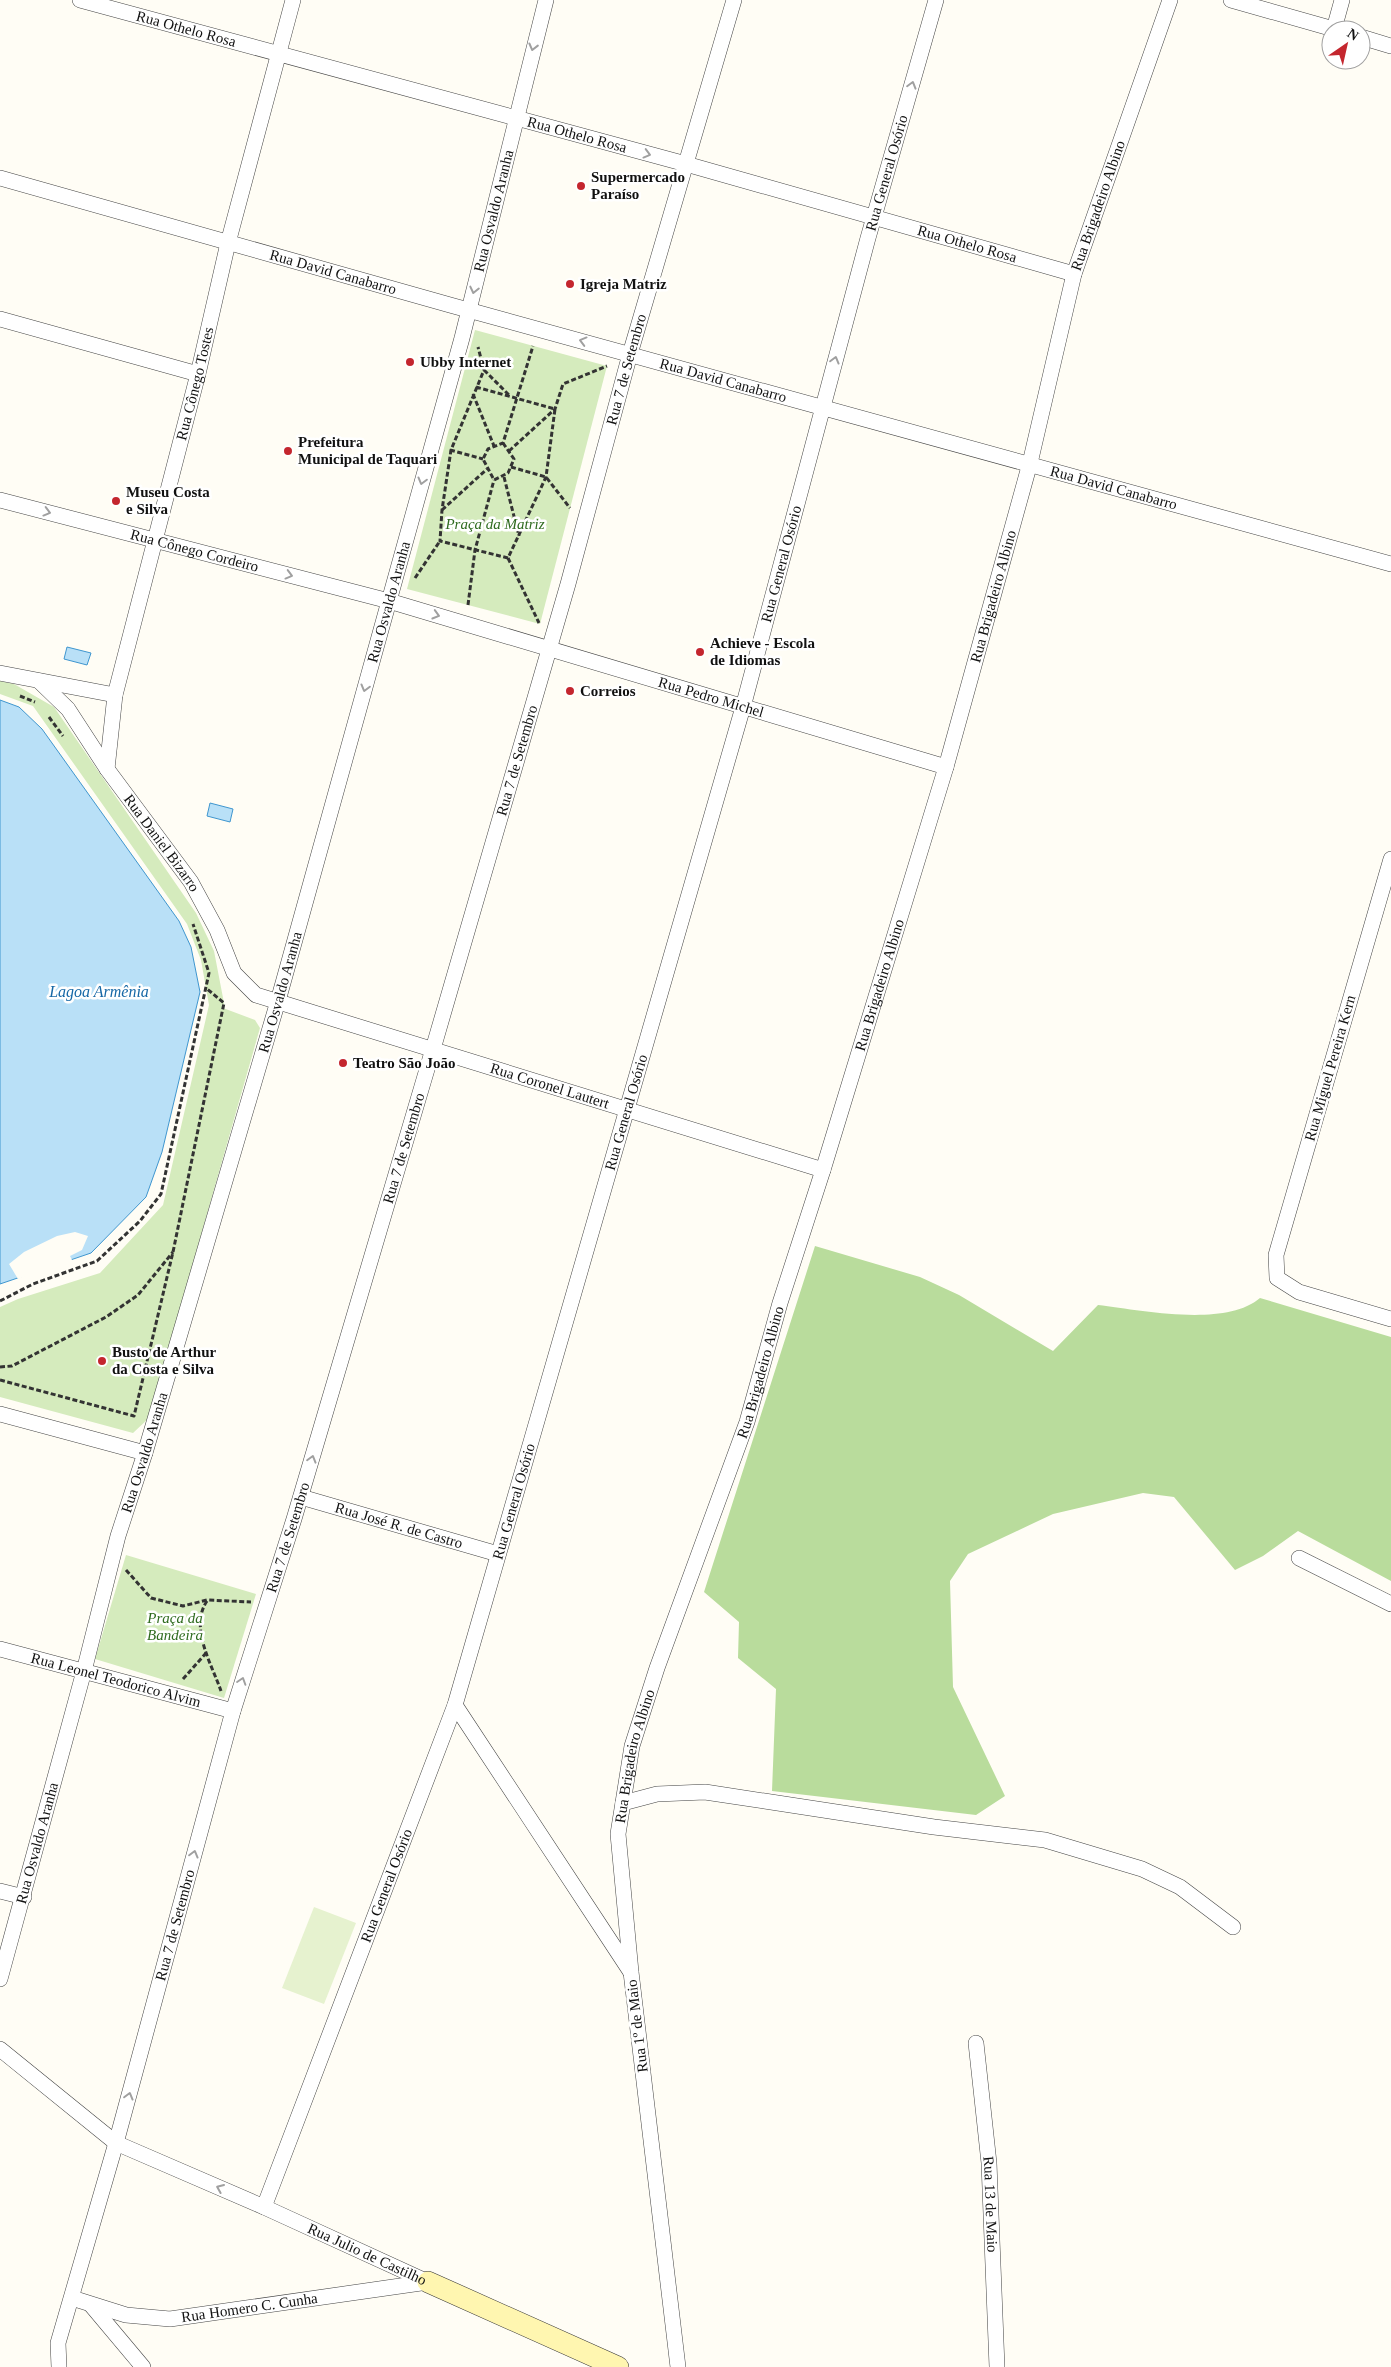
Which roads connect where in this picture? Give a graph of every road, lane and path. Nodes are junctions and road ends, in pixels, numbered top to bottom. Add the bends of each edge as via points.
1 (80, 0) edge
2 (293, 0) edge
3 (546, 0) edge
4 (734, 0) edge
5 (936, 0) edge
6 (1170, 0) edge
7 (1231, 0) edge
8 (1342, 0) edge
9 (1338, 20) edge
10 (1321, 26) edge
11 (1371, 40) edge
12 (1391, 46) edge
13 (278, 55) junction
14 (515, 119) junction
15 (686, 164) junction
16 (0, 178) edge
17 (874, 217) junction
18 (228, 243) junction
19 (1074, 274) junction
20 (470, 310) junction
21 (0, 319) edge
22 (476, 338) dead end
23 (533, 346) dead end
24 (630, 354) junction
25 (608, 366) dead end
26 (484, 370) junction
27 (198, 374) junction
28 (476, 386) junction
29 (473, 394) junction
30 (511, 396) junction
31 (516, 398) junction
32 (823, 407) junction
33 (555, 409) junction
34 (503, 443) junction
35 (494, 446) junction
36 (444, 448) dead end
37 (451, 450) junction
38 (509, 451) junction
39 (484, 459) junction
40 (1030, 463) junction
41 (511, 467) junction
42 (487, 469) junction
43 (504, 477) junction
44 (546, 477) junction
45 (494, 480) junction
46 (0, 500) edge
47 (570, 508) dead end
48 (442, 510) junction
49 (519, 537) junction
50 (154, 540) junction
51 (440, 541) junction
52 (475, 550) junction
53 (508, 558) junction
54 (1391, 564) edge
55 (412, 581) dead end
56 (389, 601) junction
57 (468, 605) dead end
58 (540, 624) dead end
59 (548, 649) junction
60 (0, 673) edge
61 (40, 681) junction
62 (16, 694) dead end
63 (116, 695) junction
64 (39, 704) dead end
65 (743, 707) junction
66 (45, 712) dead end
67 (68, 744) dead end
68 (946, 767) junction
69 (106, 769) junction
70 (1391, 859) edge
71 (1387, 886) edge
72 (191, 920) dead end
73 (206, 987) junction
74 (278, 1001) junction
75 (433, 1050) junction
76 (627, 1110) junction
77 (823, 1170) junction
78 (173, 1252) junction
79 (0, 1301) edge
80 (1391, 1319) edge
81 (0, 1367) edge
82 (0, 1380) edge
83 (0, 1414) edge
84 (145, 1454) junction
85 (301, 1497) junction
86 (498, 1554) junction
87 (1299, 1558) dead end
88 (122, 1566) dead end
89 (207, 1600) junction
90 (252, 1602) dead end
91 (1391, 1604) edge
92 (0, 1649) edge
93 (207, 1652) junction
94 (84, 1671) junction
95 (178, 1684) dead end
96 (224, 1698) dead end
97 (455, 1705) junction
98 (232, 1711) junction
99 (623, 1803) junction
100 (0, 1891) edge
101 (24, 1897) junction
102 (1233, 1927) dead end
103 (631, 1972) junction
104 (0, 1980) edge
105 (976, 2043) dead end
106 (0, 2049) edge
107 (116, 2143) junction
108 (264, 2207) junction
109 (428, 2282) junction
110 (72, 2298) junction
111 (91, 2305) junction
112 (58, 2343) junction
113 (50, 2367) edge
114 (59, 2367) edge
115 (143, 2367) edge
116 (618, 2367) edge
117 (678, 2367) edge
118 (997, 2367) edge

1 - 13 street, Rua Othelo Rosa
2 - 13 street, Rua Cônego Tostes
3 -> 14 street, Rua Osvaldo Aranha
4 - 15 street, Rua 7 de Setembro
17 -> 5 street, Rua General Osório
6 - 19 street, Rua Brigadeiro Albino
7 - 10 street
8 - 9 street
11 - 12 street
13 - 14 street, Rua Othelo Rosa
13 - 18 street, Rua Cônego Tostes
14 -> 15 street, Rua Othelo Rosa
14 -> 20 street, Rua Osvaldo Aranha
15 - 17 street, Rua Othelo Rosa
15 - 24 street, Rua 7 de Setembro
16 - 18 street, Rua David Canabarro
17 - 19 street, Rua Othelo Rosa
32 -> 17 street, Rua General Osório
18 - 20 street, Rua David Canabarro
18 - 27 street, Rua Cônego Tostes
19 - 40 street, Rua Brigadeiro Albino
24 -> 20 street, Rua David Canabarro
20 -> 56 street, Rua Osvaldo Aranha
21 - 27 street
22 - 26 path
23 - 31 path
24 - 32 street, Rua David Canabarro
24 - 59 street, Rua 7 de Setembro
25 - 33 path via 563,384
26 - 28 path
26 - 30 path
27 - 50 street, Rua Cônego Tostes
28 - 29 path
28 - 30 path
29 - 35 path
29 - 37 path
30 - 31 path
31 - 33 path
31 - 34 path
32 - 40 street, Rua David Canabarro
32 - 65 street, Rua General Osório
33 - 38 path
33 - 44 path
34 - 35 path
34 - 38 path
35 - 39 path via 488,449
36 - 37 path
37 - 39 path
37 - 48 path
38 - 41 path via 514,459
39 - 42 path
40 - 54 street, Rua David Canabarro
40 - 68 street, Rua Brigadeiro Albino
41 - 43 path
41 - 44 path
42 - 45 path
42 - 48 path
43 - 45 path
43 - 49 path
44 - 47 path
44 - 49 path
45 - 52 path
46 -> 50 street, Rua Cônego Cordeiro
48 - 51 path
49 - 53 path
50 -> 56 street, Rua Cônego Cordeiro
50 - 63 street, Rua Cônego Tostes
51 - 52 path
51 - 55 path
52 - 53 path
52 - 57 path
53 - 58 path
56 -> 59 street, Rua Pedro Michel
56 -> 74 street, Rua Osvaldo Aranha
59 - 65 street, Rua Pedro Michel
59 - 75 street, Rua 7 de Setembro
60 - 61 street
61 - 63 street
61 - 69 street, Rua Daniel Bizarro via 68,709
62 - 64 path
63 - 69 street, Rua Cônego Tostes
65 - 68 street, Rua Pedro Michel
65 - 76 street, Rua General Osório
66 - 67 path
68 - 77 street, Rua Brigadeiro Albino
69 - 74 street, Rua Daniel Bizarro via 191,882 217,930 234,973 256,994
70 - 71 street, Rua Miguel Pereira Kern
71 - 80 street, Rua Miguel Pereira Kern via 1276,1256 1277,1278 1299,1292
72 - 73 path via 208,972
73 - 78 path via 224,1003
73 - 79 path via 160,1194 140,1221 97,1261 33,1284
74 - 75 street, Rua Coronel Lautert
74 - 84 street, Rua Osvaldo Aranha
75 - 76 street, Rua Coronel Lautert
85 -> 75 street, Rua 7 de Setembro
76 - 77 street, Rua Coronel Lautert
76 - 86 street, Rua General Osório
77 - 99 street, Rua Brigadeiro Albino via 780,1303 747,1422 657,1668 632,1746
78 - 81 path via 138,1295 106,1317 12,1366
78 - 82 path via 134,1416
83 - 84 street
84 - 94 street, Rua Osvaldo Aranha via 118,1536
85 - 86 street, Rua José R. de Castro
98 -> 85 street, Rua 7 de Setembro
86 - 97 street, Rua General Osório
87 - 91 street
88 - 89 path via 151,1598 183,1606
89 - 90 path
89 - 93 path via 201,1609 201,1641
92 - 94 street, Rua Leonel Teodorico Alvim
93 - 95 path
93 - 96 path
94 - 98 street, Rua Leonel Teodorico Alvim
94 - 101 street, Rua Osvaldo Aranha
97 - 103 street, Rua 1º de Maio
97 - 108 street, Rua General Osório
107 -> 98 street, Rua 7 de Setembro
99 - 102 street via 657,1794 706,1792 934,1827 1045,1840 1142,1869 1180,1887
99 - 103 street, Rua Brigadeiro Albino via 618,1834
100 - 101 street
101 - 104 street, Rua Osvaldo Aranha
103 - 117 street, Rua 1º de Maio
105 - 118 street, Rua 13 de Maio via 989,2163
106 - 107 street, Rua Julio de Castilho
108 -> 107 street, Rua Julio de Castilho
107 - 110 street, Rua 7 de Setembro
108 - 109 street, Rua Julio de Castilho
109 - 111 street, Rua Homero C. Cunha via 170,2319 126,2315
109 - 116 street, Rua Julio de Castilho
110 - 111 street, Rua Homero C. Cunha
110 - 112 street, Rua 7 de Setembro
111 - 115 street
112 - 113 street
112 - 114 street

